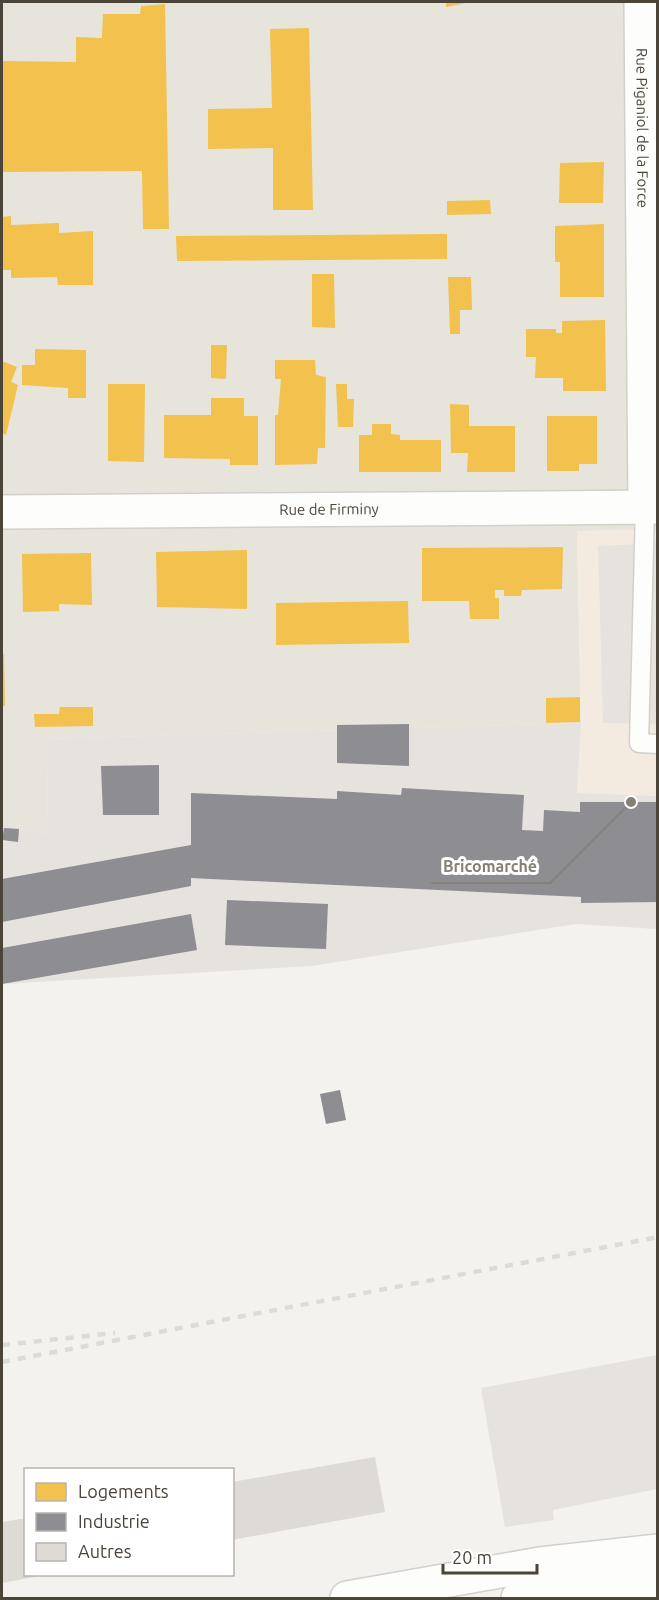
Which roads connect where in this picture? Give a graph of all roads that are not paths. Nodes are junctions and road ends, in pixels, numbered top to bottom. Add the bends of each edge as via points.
1 (641, 2) edge
2 (650, 165) edge
3 (651, 507) edge
4 (2, 512) edge
5 (657, 744) edge
6 (657, 1551) edge
7 (657, 1580) edge
8 (347, 1599) edge
9 (518, 1599) edge

1 - 2 street, Rue Piganiol de la Force
2 - 3 street, Rue Piganiol de la Force
3 - 4 street, Rue de Firminy
3 - 5 lane via 639,743
6 - 8 street via 540,1564
7 - 9 street

